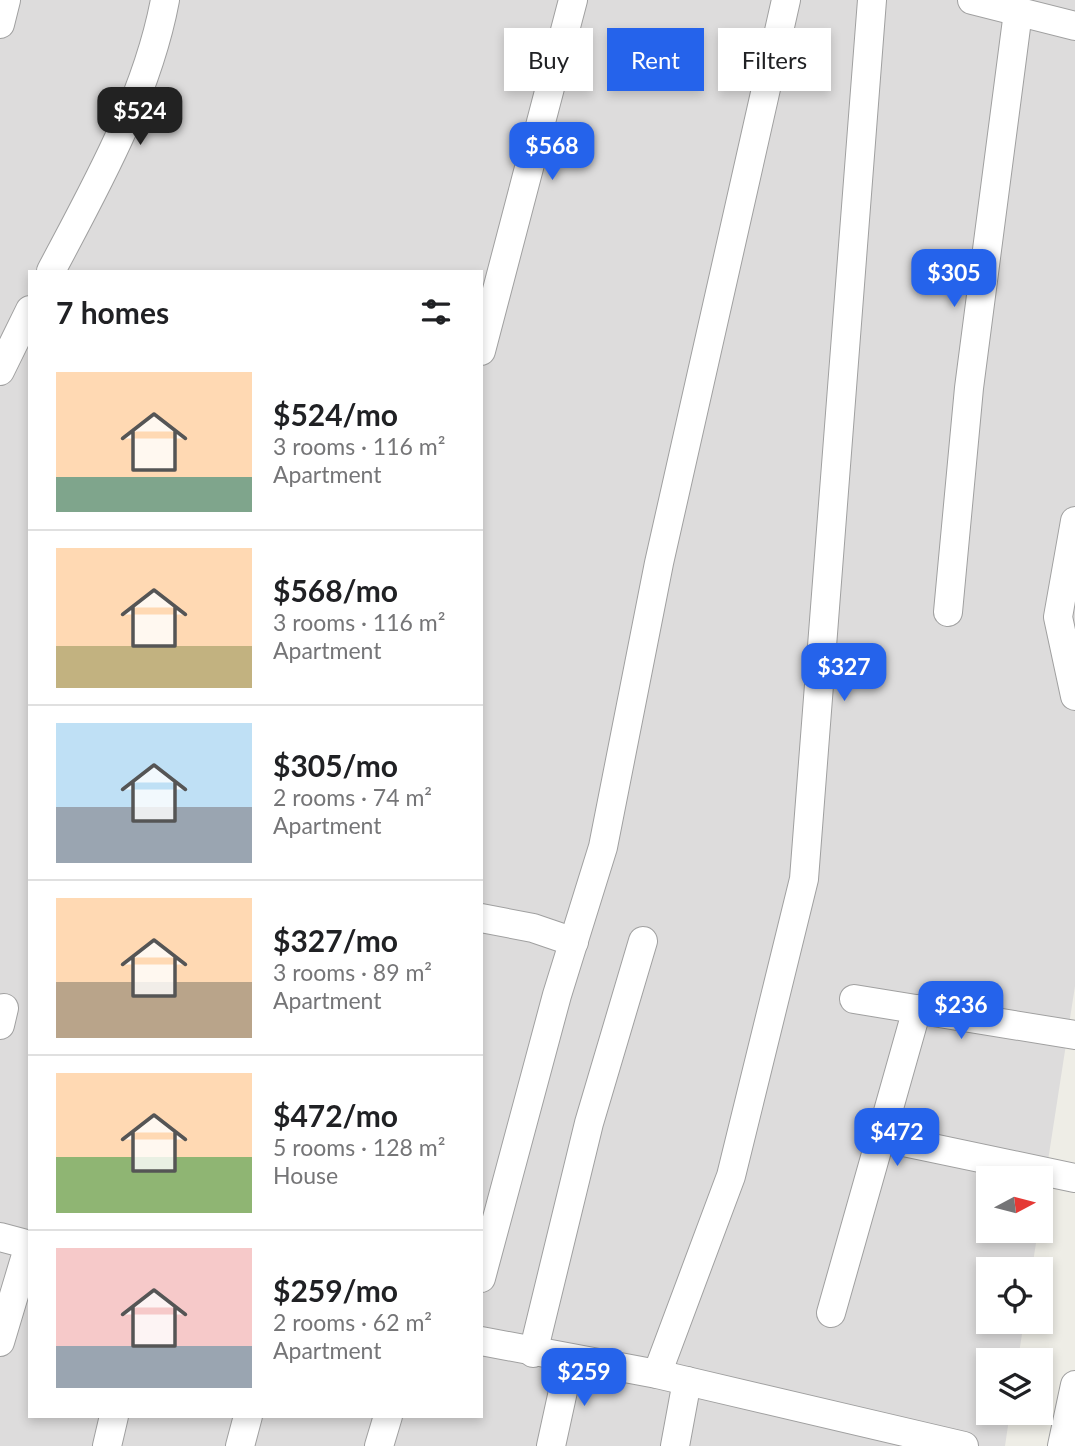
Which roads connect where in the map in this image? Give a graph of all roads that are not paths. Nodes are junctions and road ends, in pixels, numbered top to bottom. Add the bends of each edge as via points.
1 (6, 0) edge
2 (165, 0) edge
3 (573, 0) edge
4 (786, 0) edge
5 (872, 0) edge
6 (972, 0) edge
7 (1025, 9) edge
8 (0, 24) edge
9 (1075, 26) edge
10 (51, 270) edge
11 (28, 314) edge
12 (483, 343) edge
13 (0, 371) edge
14 (1075, 521) edge
15 (948, 612) dead end
16 (1075, 696) edge
17 (483, 919) edge
18 (643, 941) dead end
19 (574, 942) junction
20 (855, 999) dead end
21 (917, 1009) junction
22 (1075, 1035) edge
23 (880, 1137) junction
24 (1075, 1178) edge
25 (0, 1237) edge
26 (28, 1245) edge
27 (28, 1248) edge
28 (483, 1271) edge
29 (831, 1313) dead end
30 (483, 1341) edge
31 (0, 1342) edge
32 (533, 1353) junction
33 (570, 1359) junction
34 (657, 1374) junction
35 (687, 1381) junction
36 (1075, 1385) edge
37 (114, 1418) edge
38 (247, 1418) edge
39 (387, 1418) edge
40 (107, 1446) edge
41 (240, 1446) edge
42 (379, 1446) edge
43 (551, 1446) edge
44 (675, 1446) edge
45 (964, 1446) edge
46 (1062, 1446) edge

1 - 8 street
2 - 10 street via 161,24 126,120
3 - 12 street
4 - 19 street via 659,563 603,847
5 - 34 street via 804,879 731,1176
6 - 7 street
7 - 9 street
7 - 15 street via 969,388
11 - 13 street
14 - 16 street via 1058,617
17 - 19 street
18 - 32 street via 589,1123
19 - 28 street
20 - 21 street
21 - 22 street
21 - 23 street
23 - 24 street
23 - 29 street
25 - 26 street
27 - 31 street
30 - 32 street
32 - 33 street
33 - 34 street
33 - 43 street
34 - 35 street
35 - 44 street
35 - 45 street
36 - 46 street
37 - 40 street
38 - 41 street
39 - 42 street

